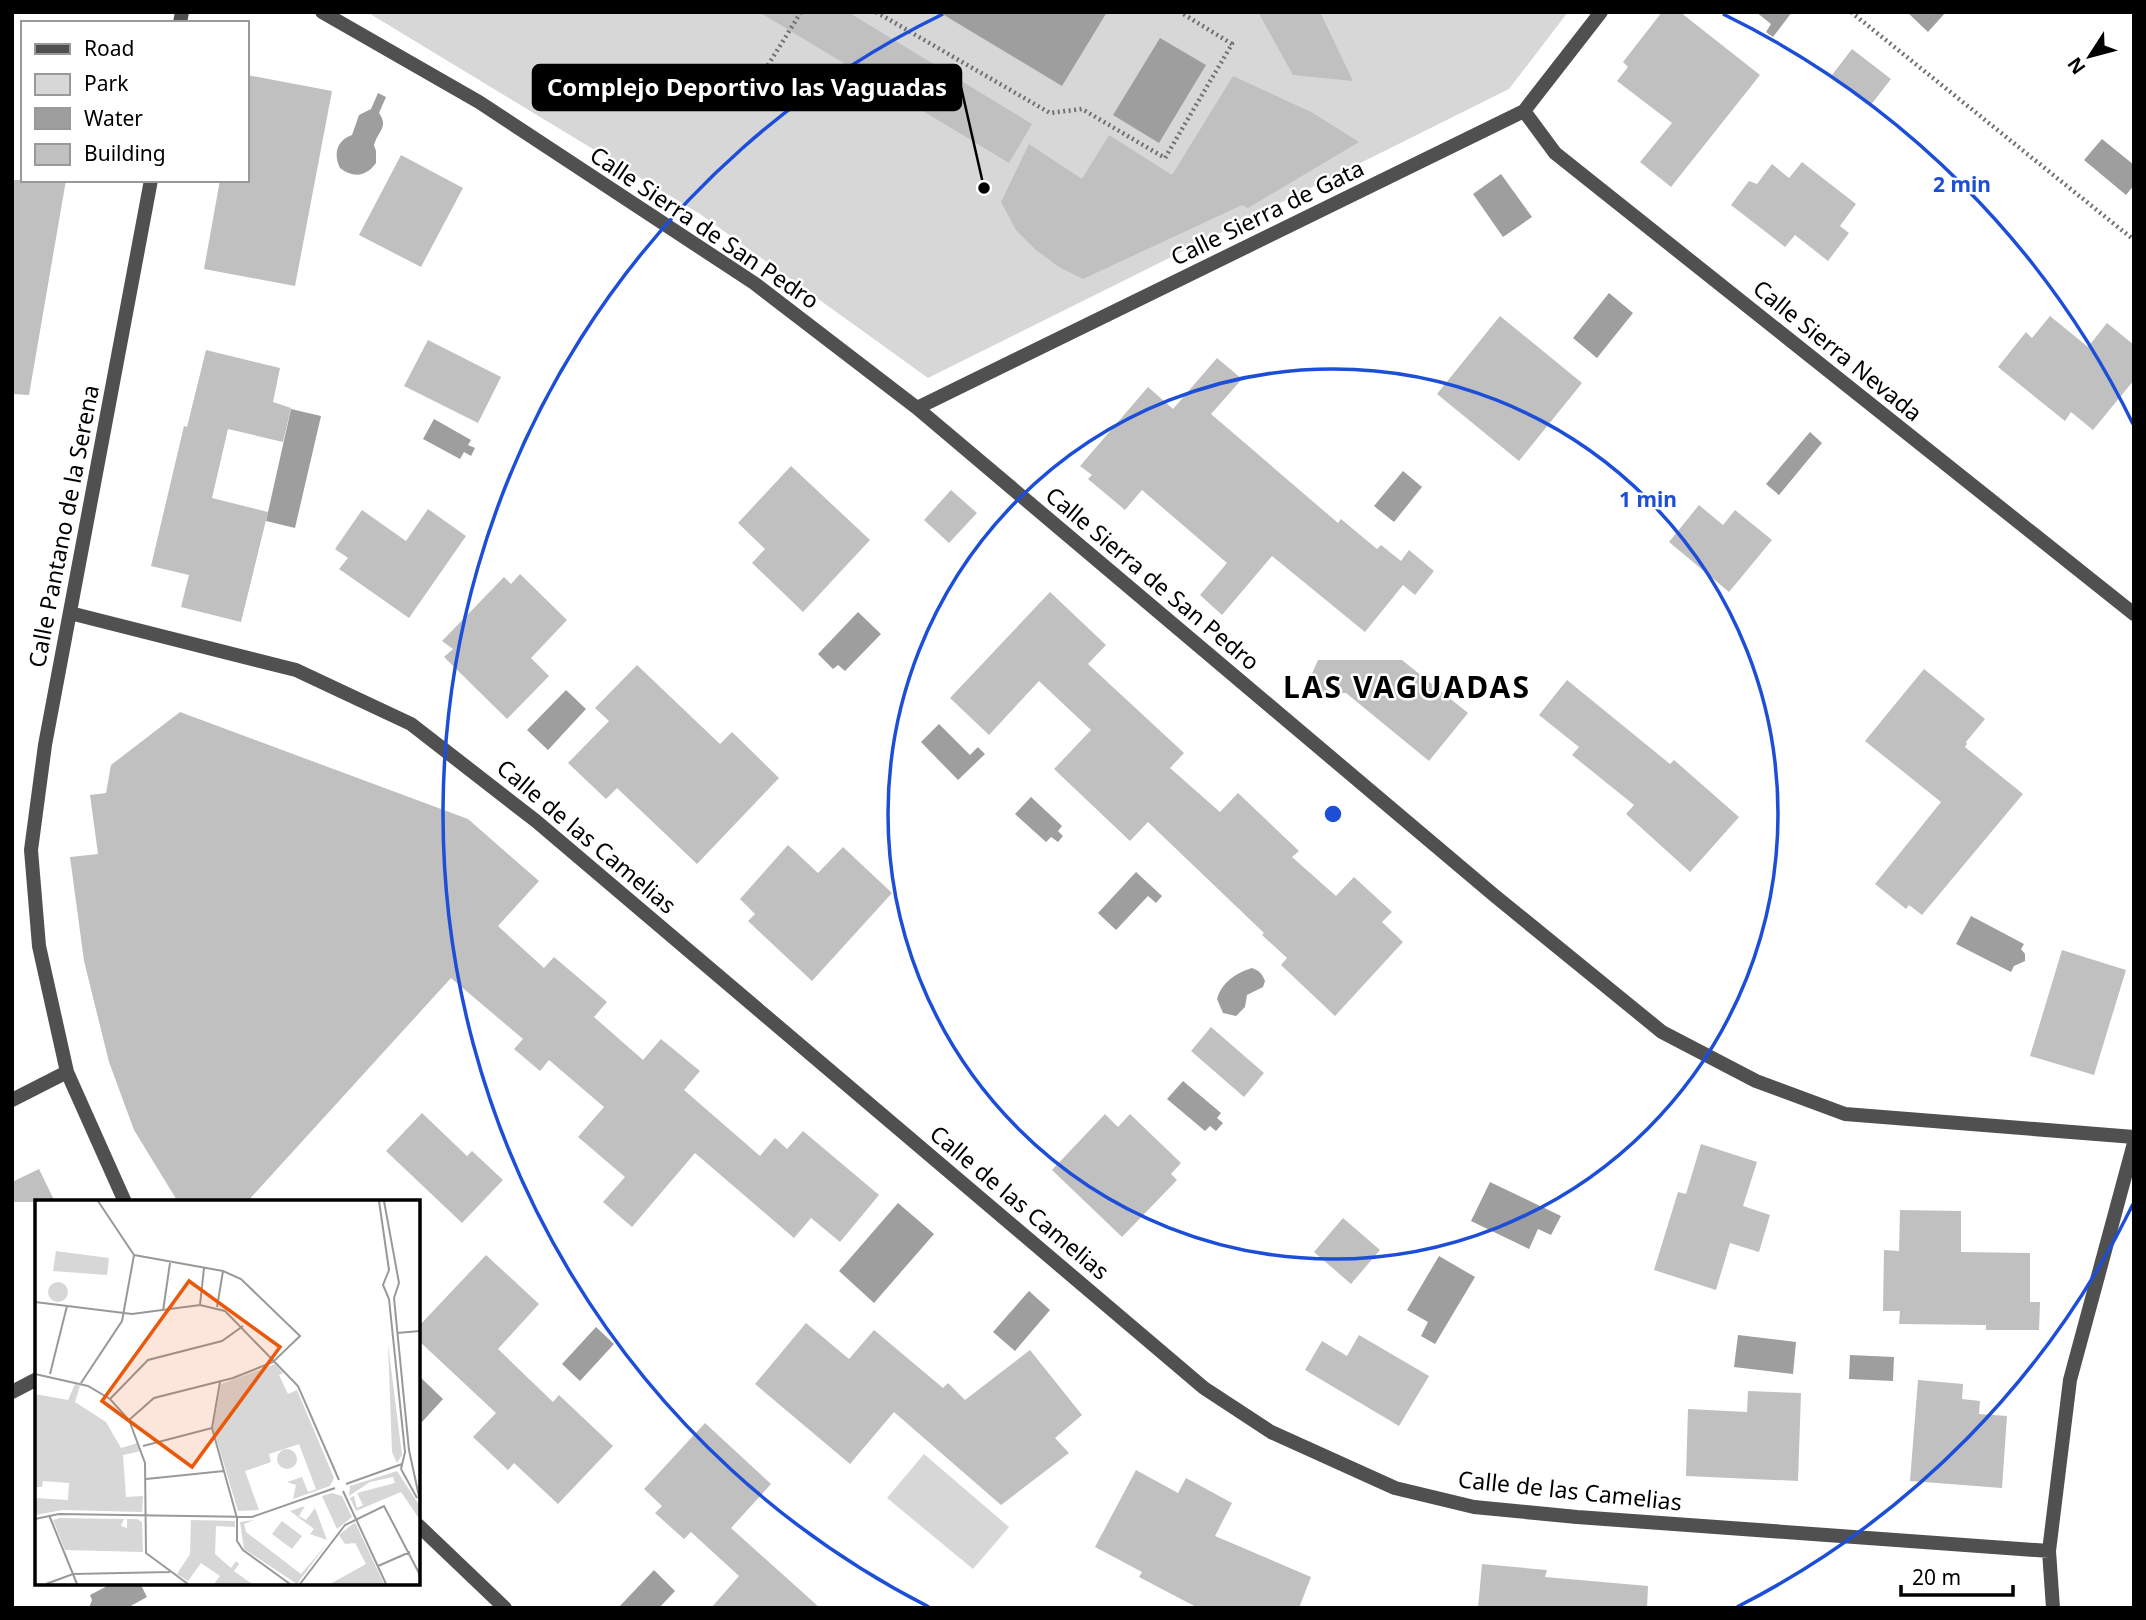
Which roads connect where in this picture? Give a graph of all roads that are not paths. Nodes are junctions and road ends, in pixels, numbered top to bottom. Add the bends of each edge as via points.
1 (322, 12) edge
2 (1601, 12) edge
3 (1524, 111) junction
4 (150, 182) edge
5 (917, 408) junction
6 (70, 613) junction
7 (2134, 614) edge
8 (67, 1072) junction
9 (12, 1100) edge
10 (2134, 1137) edge
11 (2134, 1143) edge
12 (124, 1200) edge
13 (35, 1380) edge
14 (12, 1392) edge
15 (420, 1527) edge
16 (2049, 1551) junction
17 (505, 1608) edge
18 (2053, 1608) edge

1 - 5 street, Calle Sierra de San Pedro via 479,102 754,283
2 - 3 street, Calle Sierra de Gata
3 - 5 street, Calle Sierra de Gata
3 - 7 street, Calle Sierra Nevada via 1555,153
4 - 6 street, Calle Pantano de la Serena
5 - 10 street, Calle Sierra de San Pedro via 1662,1032 1756,1081 1845,1114
6 - 8 street, Calle Pantano de la Serena via 31,849 39,946
6 - 16 street, Calle de las Camelias via 296,670 411,724 536,821 1205,1388 1271,1432 1395,1488 1474,1507
8 - 9 street
8 - 12 street, Calle Pantano de la Serena
11 - 16 street via 2070,1380
13 - 14 street
15 - 17 street
16 - 18 street

